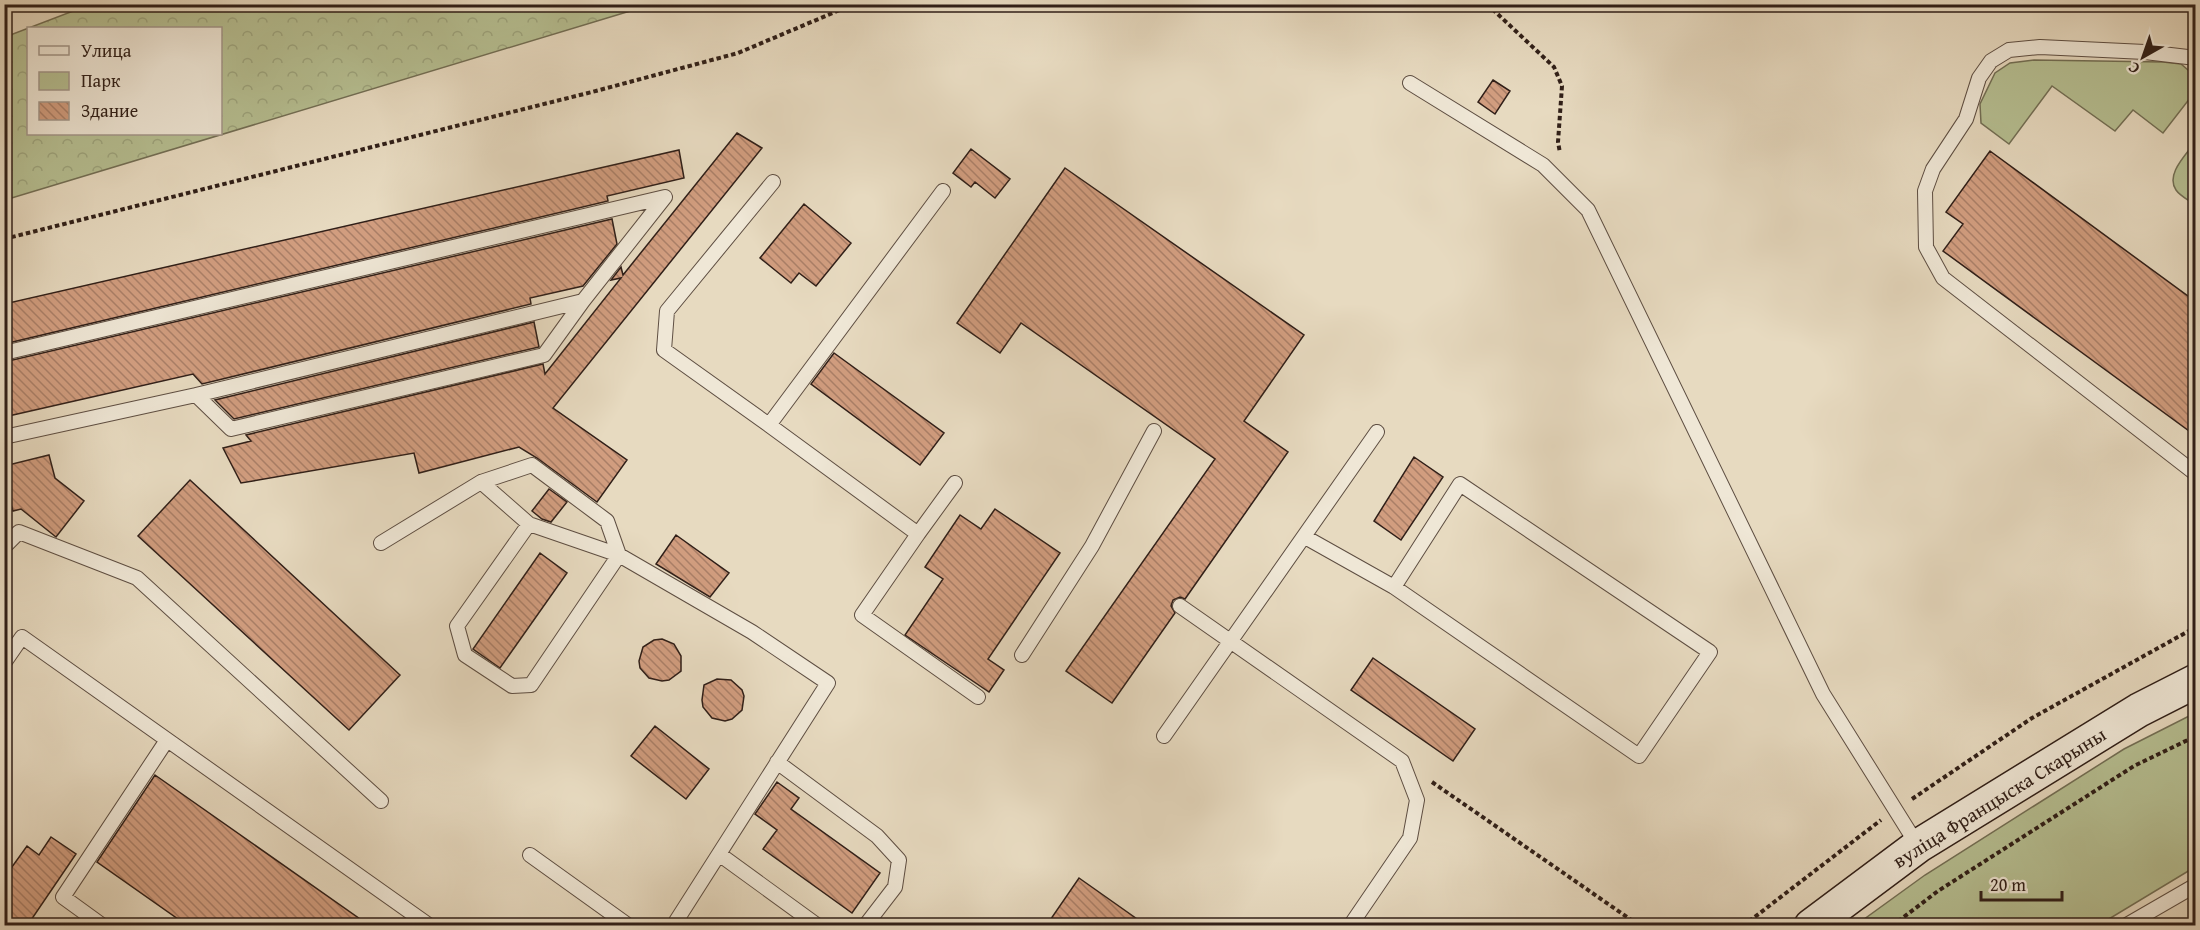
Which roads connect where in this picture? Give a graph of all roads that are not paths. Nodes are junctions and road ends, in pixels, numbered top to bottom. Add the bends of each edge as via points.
1 (2196, 58) edge
2 (1410, 82) dead end
3 (773, 182) dead end
4 (943, 191) dead end
5 (583, 301) junction
6 (4, 353) edge
7 (196, 395) junction
8 (769, 425) junction
9 (1154, 431) dead end
10 (1377, 432) dead end
11 (4, 436) edge
12 (2196, 474) edge
13 (481, 482) junction
14 (954, 483) dead end
15 (529, 524) junction
16 (918, 534) junction
17 (1305, 537) junction
18 (5, 542) edge
19 (381, 543) dead end
20 (620, 555) junction
21 (1394, 588) junction
22 (1180, 606) dead end
23 (1230, 642) junction
24 (1022, 655) dead end
25 (4, 663) edge
26 (2196, 681) edge
27 (978, 697) dead end
28 (1164, 736) dead end
29 (167, 740) junction
30 (777, 762) junction
31 (381, 801) dead end
32 (1918, 846) junction
33 (719, 854) junction
34 (530, 855) dead end
35 (2196, 885) edge
36 (103, 926) edge
37 (430, 926) edge
38 (629, 926) edge
39 (673, 926) edge
40 (818, 926) edge
41 (865, 926) edge
42 (1350, 926) edge
43 (1811, 926) edge
44 (2125, 926) edge

1 - 12 lane via 2040,47 2008,50 1991,61 1979,78 1966,119 1933,169 1926,191 1926,247 1943,278
2 - 32 lane via 1543,165 1588,210 1823,694
3 - 8 lane via 667,311 664,350
4 - 8 lane
5 - 6 lane via 664,197
5 - 7 lane
5 - 7 lane via 544,355 231,429
7 - 11 lane
8 - 16 lane
9 - 24 lane via 1092,546
10 - 17 lane
13 - 15 lane
13 - 19 lane
13 - 20 lane via 532,465 608,520
14 - 16 lane
15 - 20 lane
15 - 20 lane via 457,626 465,655 512,686 531,685
16 - 27 lane via 862,615
17 - 21 lane
17 - 23 lane
18 - 31 lane via 19,532 137,578
20 - 30 lane via 752,632 828,682
21 - 21 lane via 1639,756 1710,652 1460,484
22 - 23 lane
23 - 28 lane
23 - 42 lane via 1402,761 1417,800 1410,838
25 - 29 lane via 22,637
26 - 32 main road, вуліца Францыска Скарыны via 2139,710
29 - 36 lane via 63,897
29 - 37 lane
30 - 33 lane
30 - 41 lane via 877,836 899,860 895,887
32 - 43 main road, вуліца Францыска Скарыны
33 - 39 lane
33 - 40 lane
34 - 38 lane
35 - 44 lane

